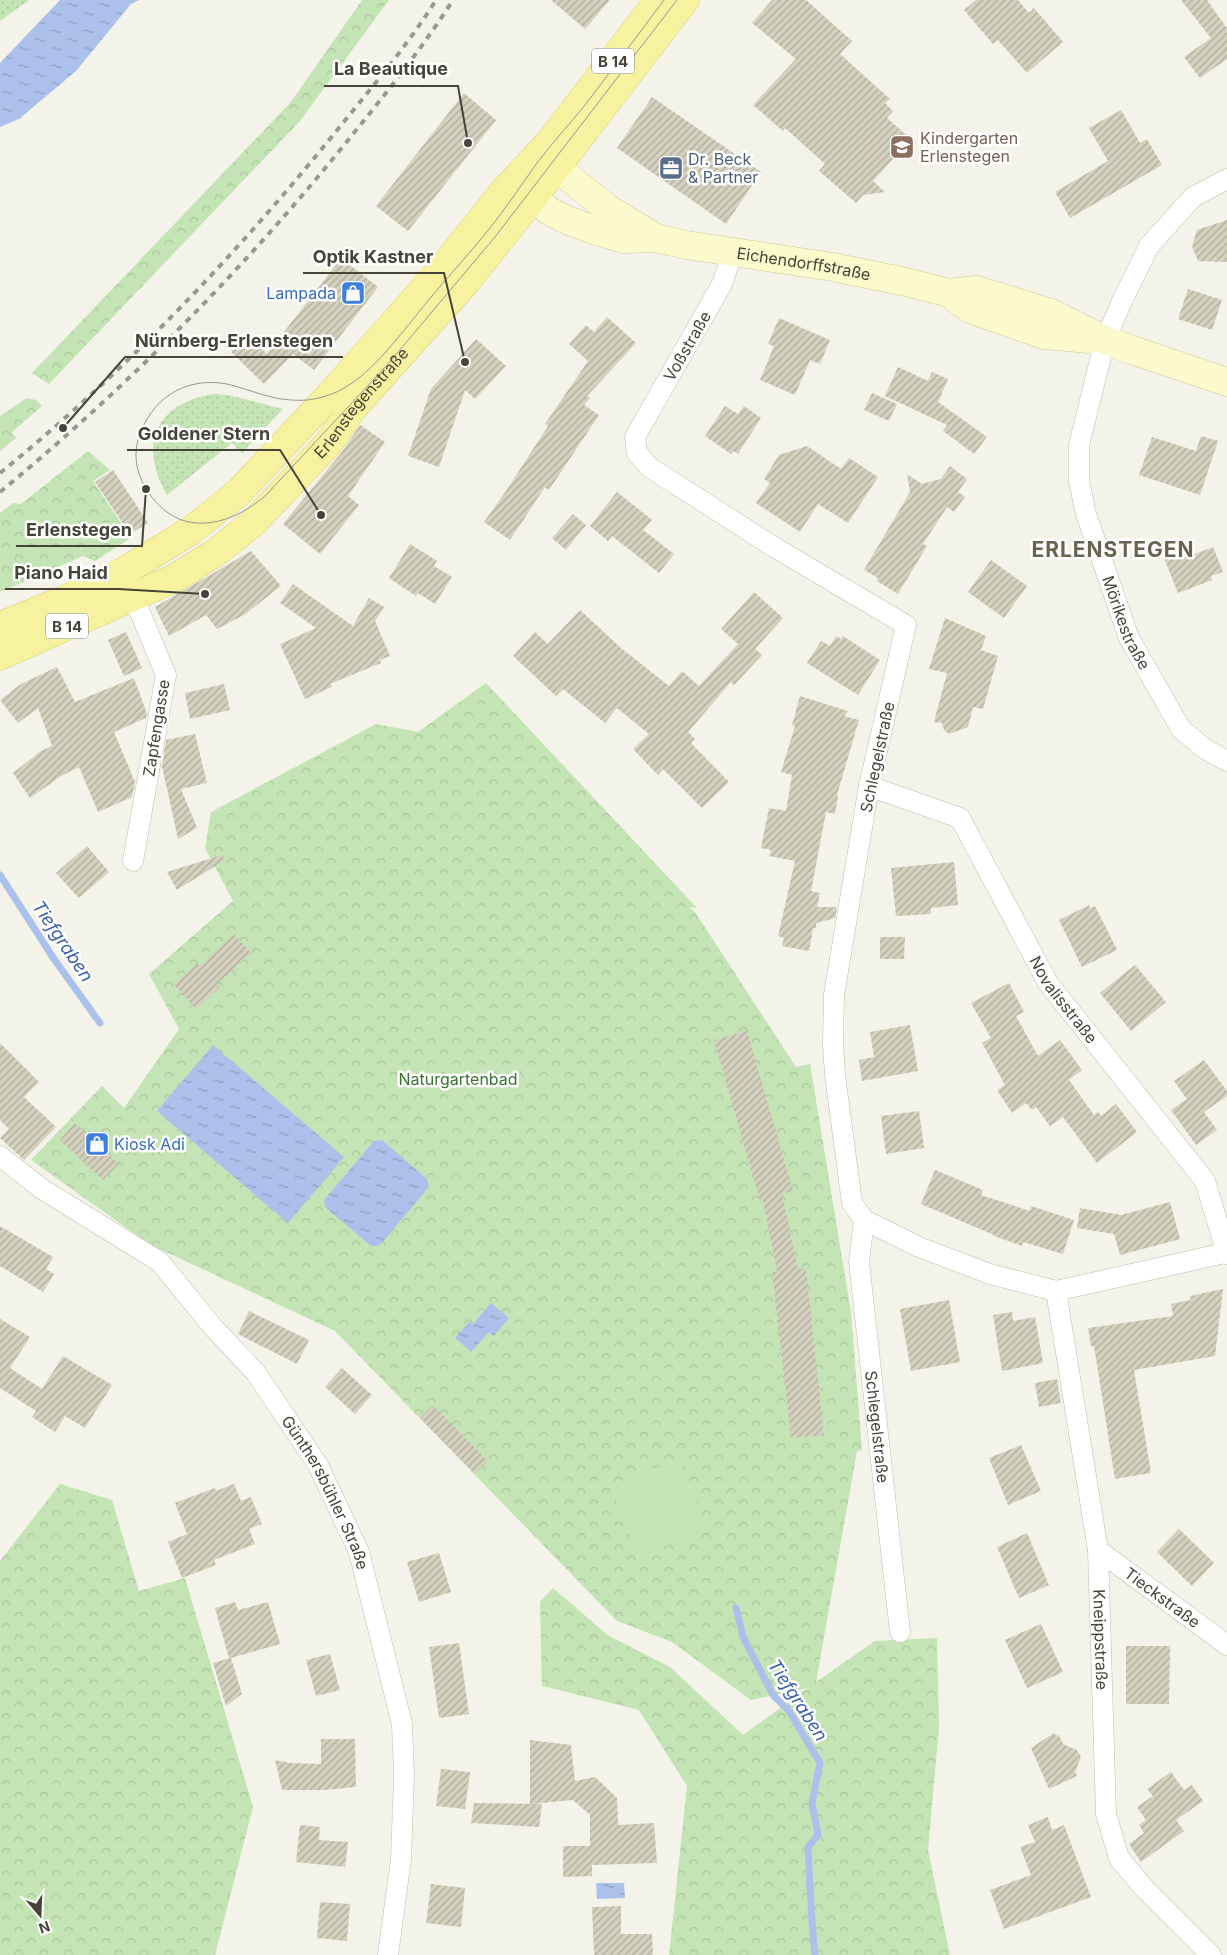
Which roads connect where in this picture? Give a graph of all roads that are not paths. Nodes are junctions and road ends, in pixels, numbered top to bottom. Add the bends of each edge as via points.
1 (659, 0) edge
2 (685, 0) edge
3 (526, 167) junction
4 (556, 167) junction
5 (1227, 179) edge
6 (533, 198) junction
7 (656, 238) junction
8 (733, 252) junction
9 (437, 294) junction
10 (1105, 340) junction
11 (1227, 382) edge
12 (635, 437) joint
13 (123, 572) junction
14 (134, 597) junction
15 (0, 626) edge
16 (1, 654) edge
17 (1227, 761) edge
18 (869, 786) junction
19 (133, 860) dead end
20 (0, 1156) edge
21 (864, 1220) junction
22 (1226, 1254) edge
23 (1056, 1291) junction
24 (1098, 1550) junction
25 (900, 1632) dead end
26 (1227, 1644) edge
27 (388, 1955) edge
28 (1211, 1955) edge

1 - 3 main road, Erlenstegenstraße / B 14 via 560,129
2 - 4 main road, Erlenstegenstraße / B 14
3 - 4 street via 536,164
3 - 6 street
3 - 9 main road, Erlenstegenstraße / B 14 via 504,191
4 - 6 main road, Erlenstegenstraße / B 14
4 - 7 street, Eichendorffstraße via 598,202
5 - 10 street, Mörikestraße via 1194,197 1149,246
6 - 7 street, Eichendorffstraße via 549,211 597,231 624,239
6 - 9 main road, Erlenstegenstraße / B 14
7 - 8 street, Eichendorffstraße
8 - 10 street, Eichendorffstraße via 906,282 949,293 970,309 1044,335
8 - 12 street, Voßstraße via 722,284
9 - 13 main road, Erlenstegenstraße / B 14 via 330,394 239,492 192,530
9 - 14 main road, Erlenstegenstraße / B 14 via 328,444 254,522 195,566
10 - 11 street, Eichendorffstraße
10 - 17 street, Mörikestraße via 1079,445 1079,481 1086,514 1129,638 1181,729 1205,749
12 - 18 street, Schlegelstraße via 638,453 649,468 906,625
13 - 14 street, Zapfengasse
13 - 15 main road, Erlenstegenstraße / B 14
14 - 16 main road, Erlenstegenstraße / B 14
14 - 19 street, Zapfengasse via 166,675
18 - 21 street, Schlegelstraße via 834,995 833,1044 852,1203
18 - 22 street, Novalisstraße via 960,818 1048,983 1205,1181
20 - 27 street, Günthersbühler Straße via 42,1189 160,1262 256,1374 318,1465 359,1552 402,1724 401,1859
21 - 23 street via 919,1247 990,1274
21 - 25 street, Schlegelstraße via 859,1262
22 - 23 street
23 - 24 street, Kneippstraße
24 - 26 street, Tieckstraße
24 - 28 street, Kneippstraße via 1106,1814 1119,1858 1143,1887

